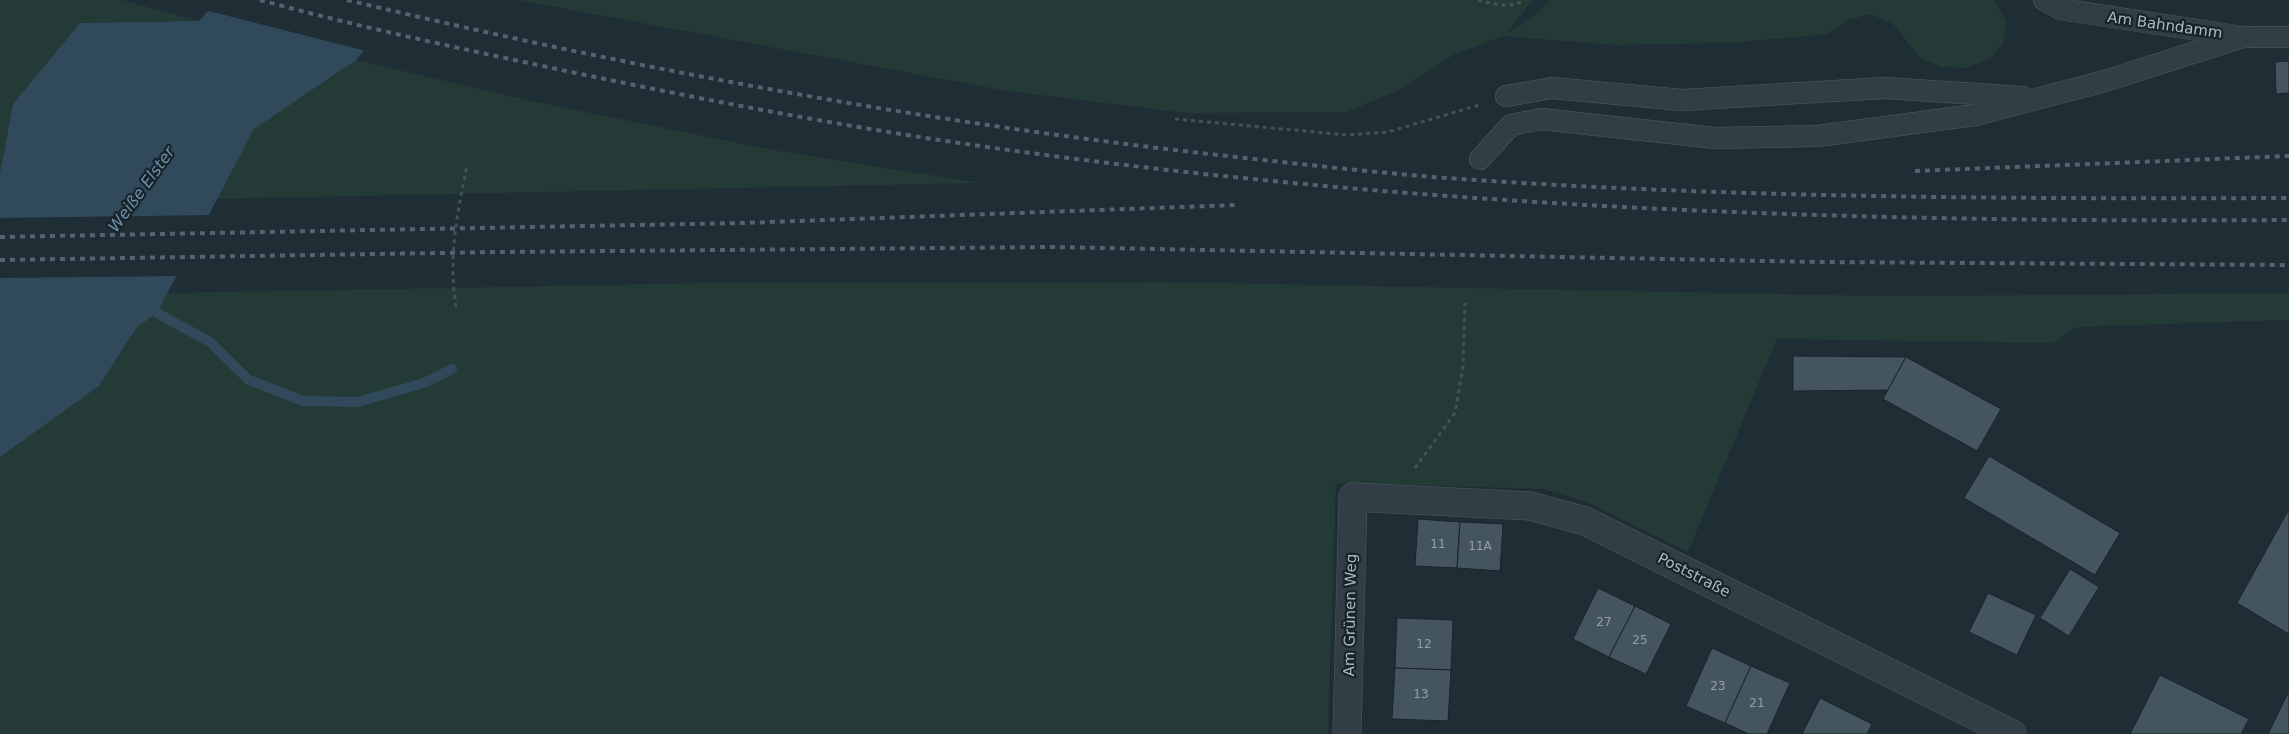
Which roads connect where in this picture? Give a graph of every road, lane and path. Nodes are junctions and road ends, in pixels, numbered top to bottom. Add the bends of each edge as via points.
1 (1478, 0) edge
2 (1525, 0) edge
3 (2044, 0) edge
4 (2243, 36) junction
5 (2289, 37) edge
6 (1506, 96) joint
7 (2040, 98) junction
8 (1175, 119) dead end
9 (1480, 159) dead end
10 (467, 166) dead end
11 (1465, 303) dead end
12 (456, 307) dead end
13 (1353, 497) joint
14 (1407, 500) junction
15 (1348, 734) edge
16 (2012, 734) edge

1 - 2 path via 1498,5 1519,4
3 - 4 lane, Am Bahndamm via 2060,9
4 - 5 lane, Am Bahndamm
4 - 7 lane via 2105,81
6 - 7 lane via 1552,88 1682,100 1885,88
6 - 8 path via 1388,132 1347,135
7 - 9 lane via 1976,115 1818,136 1715,138 1540,119 1511,125
10 - 12 path via 456,221 452,280
11 - 14 path via 1463,366 1456,413 1414,468
13 - 14 street, Poststraße
13 - 15 street, Am Grünen Weg
14 - 16 street, Poststraße via 1530,506 1585,521

